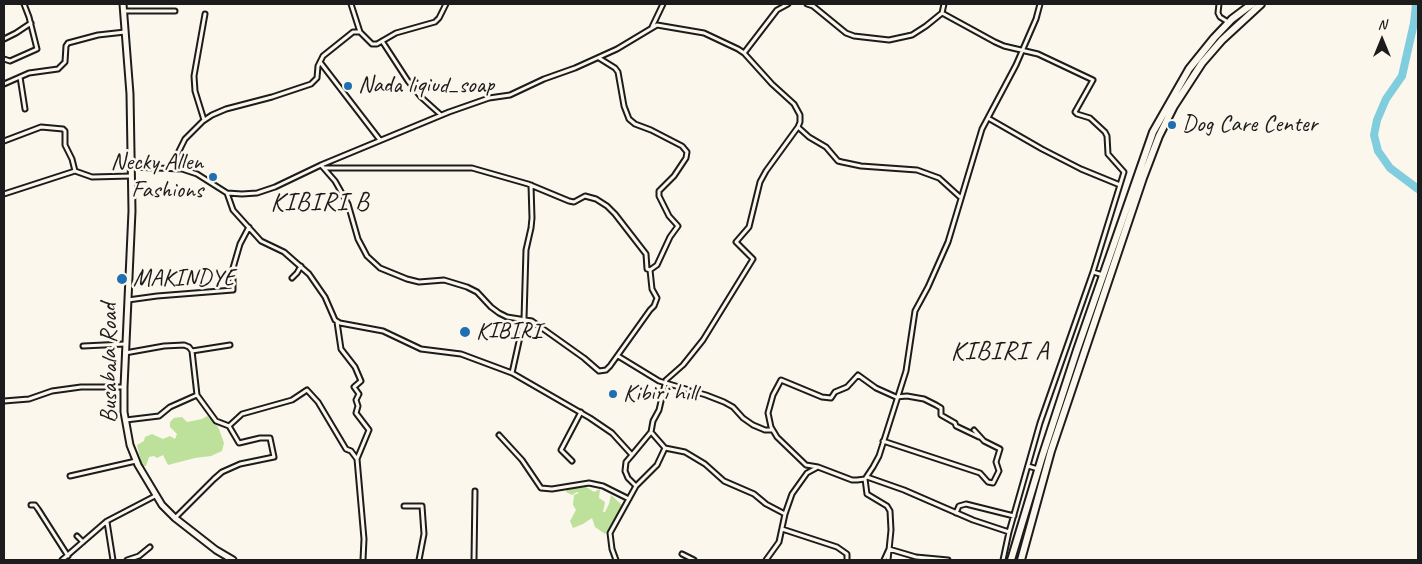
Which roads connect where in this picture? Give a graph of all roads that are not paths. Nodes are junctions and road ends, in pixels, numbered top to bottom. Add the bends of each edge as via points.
1 (24, 4) edge
2 (123, 4) edge
3 (351, 4) edge
4 (446, 4) edge
5 (663, 4) edge
6 (788, 4) edge
7 (807, 4) edge
8 (944, 4) edge
9 (1040, 4) edge
10 (1219, 4) edge
11 (1252, 4) edge
12 (1262, 4) edge
13 (124, 11) junction
14 (175, 11) dead end
15 (942, 13) junction
16 (206, 14) dead end
17 (31, 22) junction
18 (1229, 22) junction
19 (652, 27) junction
20 (126, 32) junction
21 (360, 32) junction
22 (4, 39) edge
23 (382, 41) junction
24 (1023, 49) junction
25 (744, 53) junction
26 (599, 58) junction
27 (4, 59) edge
28 (320, 62) junction
29 (20, 77) junction
30 (4, 84) edge
31 (25, 109) dead end
32 (441, 115) junction
33 (988, 118) junction
34 (204, 120) junction
35 (798, 128) junction
36 (380, 140) junction
37 (4, 141) edge
38 (322, 166) junction
39 (131, 167) junction
40 (171, 167) junction
41 (75, 171) junction
42 (131, 176) junction
43 (531, 184) junction
44 (1120, 185) junction
45 (227, 193) junction
46 (4, 194) edge
47 (961, 198) junction
48 (249, 227) junction
49 (301, 266) junction
50 (650, 270) junction
51 (1093, 272) junction
52 (1103, 275) junction
53 (292, 278) dead end
54 (128, 300) junction
55 (524, 319) junction
56 (337, 322) junction
57 (125, 344) junction
58 (83, 346) dead end
59 (230, 346) dead end
60 (192, 351) junction
61 (125, 354) junction
62 (618, 356) junction
63 (512, 373) junction
64 (665, 383) junction
65 (124, 387) junction
66 (197, 395) junction
67 (896, 397) junction
68 (4, 401) edge
69 (581, 412) junction
70 (125, 420) junction
71 (229, 426) junction
72 (773, 430) junction
73 (974, 430) dead end
74 (652, 432) junction
75 (499, 435) dead end
76 (979, 437) junction
77 (883, 441) junction
78 (665, 448) junction
79 (632, 455) junction
80 (357, 459) junction
81 (136, 461) junction
82 (572, 461) dead end
83 (806, 464) junction
84 (1028, 466) junction
85 (818, 467) junction
86 (1038, 468) junction
87 (807, 472) junction
88 (70, 476) dead end
89 (865, 478) junction
90 (636, 486) junction
91 (475, 491) dead end
92 (155, 496) junction
93 (629, 499) junction
94 (31, 505) dead end
95 (404, 506) dead end
96 (956, 513) junction
97 (785, 514) junction
98 (1014, 516) junction
99 (175, 518) junction
100 (107, 521) junction
101 (782, 530) junction
102 (1009, 532) junction
103 (78, 536) dead end
104 (83, 542) junction
105 (150, 547) dead end
106 (889, 549) junction
107 (682, 554) dead end
108 (68, 556) junction
109 (62, 560) edge
110 (113, 560) edge
111 (127, 560) edge
112 (233, 560) edge
113 (363, 560) edge
114 (419, 560) edge
115 (474, 560) edge
116 (616, 560) edge
117 (694, 560) edge
118 (766, 560) edge
119 (847, 560) edge
120 (884, 560) edge
121 (888, 560) edge
122 (945, 560) edge
123 (1003, 560) edge
124 (1012, 560) edge
125 (1021, 560) edge

1 - 17 street
2 - 13 street, Busabala Road
3 - 21 street
4 - 23 street via 435,22 396,33
5 - 19 street
6 - 25 street via 777,10
7 - 15 street via 854,36 889,40 912,35
8 - 15 street
9 - 24 street
10 - 18 street via 1220,17
11 - 18 highway
12 - 125 highway via 1202,63 1159,136 1051,451
13 - 14 street
13 - 20 street, Busabala Road
15 - 24 street via 995,42
16 - 34 street via 194,76
17 - 22 street
17 - 27 street via 37,49 10,61
18 - 52 highway via 1189,69 1161,116
19 - 25 street via 662,25 704,33
19 - 26 street
20 - 29 street via 68,43 65,62 58,69
20 - 39 street, Busabala Road
21 - 23 street via 374,45
21 - 28 street via 353,32 340,41
23 - 32 street via 408,81
24 - 33 street
24 - 44 street via 1093,80 1075,112 1090,118 1105,132 1108,154 1124,172
25 - 35 street via 794,104 800,115
26 - 32 street via 510,95 489,98
26 - 50 street via 618,72 629,119 682,146 687,152 674,176 659,191 678,226 657,265
28 - 34 street via 317,78 312,84 226,109
28 - 36 street
29 - 30 street
29 - 31 street
32 - 36 street
33 - 44 street via 1065,161
33 - 47 street
34 - 40 street via 185,139
35 - 47 street via 842,162 917,170 939,178
35 - 64 street via 760,182 748,228 736,242 754,259 703,340
36 - 38 street
37 - 41 street via 41,127 63,129
38 - 43 street via 472,168
38 - 45 street via 257,193
38 - 55 street via 348,204 358,239 371,261 380,268 419,282 437,279 458,284 477,292 499,313
39 - 40 street
39 - 42 street, Busabala Road
40 - 45 street via 197,174
41 - 42 street via 92,177
41 - 46 street
42 - 54 street, Busabala Road
43 - 50 street via 569,202 589,197 607,206 646,254 647,269
43 - 55 street via 532,218 526,250
44 - 51 street
45 - 48 street via 233,210
47 - 67 street via 948,242 915,311 906,371
48 - 49 street via 261,241 284,252
48 - 54 street via 233,268 233,290
49 - 53 street
49 - 56 street via 320,288
50 - 62 street via 652,289 657,298
51 - 52 street
51 - 84 street
52 - 86 highway
54 - 57 street, Busabala Road
55 - 62 street via 532,321 599,371 606,370
55 - 63 street
56 - 63 street via 382,331 421,349 461,354
56 - 80 street via 341,349 361,381 354,387 359,394 356,413 369,430
57 - 58 street
57 - 61 street, Busabala Road
59 - 60 street
60 - 61 street via 186,346 175,345
60 - 66 street
61 - 65 street, Busabala Road
62 - 64 street
63 - 69 street
64 - 72 street via 724,402 753,425
64 - 74 street
65 - 68 street via 81,387 52,391 29,399
65 - 70 street, Busabala Road
66 - 70 street via 170,407 159,416
66 - 71 street via 216,421
67 - 72 street via 858,375 847,388 835,392 831,398 782,380 768,413
67 - 76 street via 924,399 941,408 941,415 956,426
67 - 77 street
69 - 79 street via 612,434
69 - 82 street via 561,450
70 - 81 street, Busabala Road
71 - 80 street via 242,414 292,400 307,390 318,402 346,449
71 - 99 street via 239,443 270,438 273,458 240,464 222,472
72 - 83 street
73 - 76 street
74 - 78 street
74 - 79 street
75 - 93 street via 542,488 589,483
76 - 77 street via 1000,449 993,483 980,473
77 - 89 street via 879,456
78 - 90 street via 657,464
78 - 97 street via 685,452 724,481 754,494
79 - 90 street via 626,462 625,471
80 - 113 street
81 - 88 street
81 - 92 street, Busabala Road
83 - 85 street
83 - 87 street
84 - 86 street
84 - 98 street
85 - 87 street
85 - 89 street via 852,480
86 - 124 highway
87 - 97 street via 792,494
89 - 96 street via 904,490
89 - 106 street via 867,494 889,508
90 - 93 street
91 - 115 street
92 - 99 street, Busabala Road
92 - 100 street
93 - 116 street via 610,533
94 - 108 street via 38,509
95 - 114 street via 422,506 424,534
96 - 98 street via 958,506 966,504
96 - 102 street
97 - 101 street
98 - 102 street
99 - 112 street, Busabala Road
100 - 104 street
100 - 110 street
101 - 118 street via 776,548
101 - 119 street via 835,546 847,554
102 - 123 street
103 - 104 street
104 - 108 street
105 - 111 street
106 - 120 street
106 - 121 street
106 - 122 street
107 - 117 street
108 - 109 street

